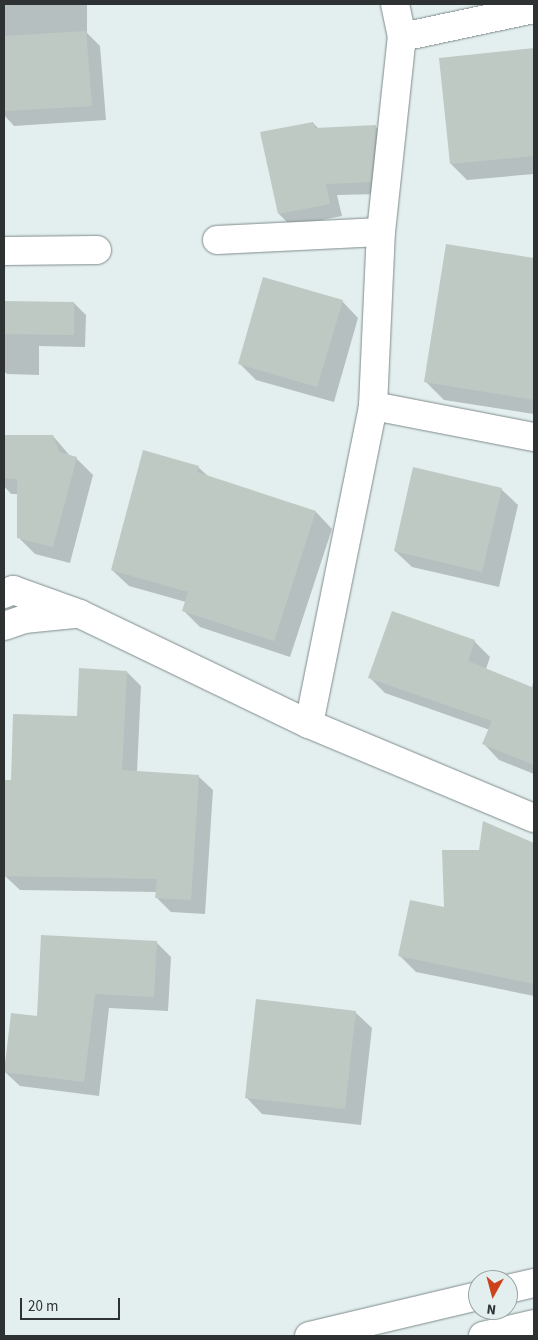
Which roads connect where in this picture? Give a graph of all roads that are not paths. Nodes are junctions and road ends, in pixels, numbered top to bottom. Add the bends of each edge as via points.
1 (395, 4) edge
2 (534, 9) edge
3 (402, 37) junction
4 (381, 232) junction
5 (218, 240) dead end
6 (97, 250) dead end
7 (4, 252) edge
8 (374, 406) junction
9 (534, 437) edge
10 (4, 594) edge
11 (80, 614) junction
12 (4, 626) edge
13 (309, 724) junction
14 (534, 818) edge
15 (534, 1283) edge
16 (518, 1287) edge
17 (468, 1298) edge
18 (534, 1324) edge
19 (310, 1336) edge
20 (483, 1336) edge

1 - 3 street
2 - 3 street
3 - 4 street
4 - 5 street
4 - 8 street
6 - 7 street
8 - 9 street
8 - 13 street
10 - 11 street via 13,590
11 - 12 street via 24,619
11 - 13 street
13 - 14 street
15 - 16 street
17 - 19 street
18 - 20 street

